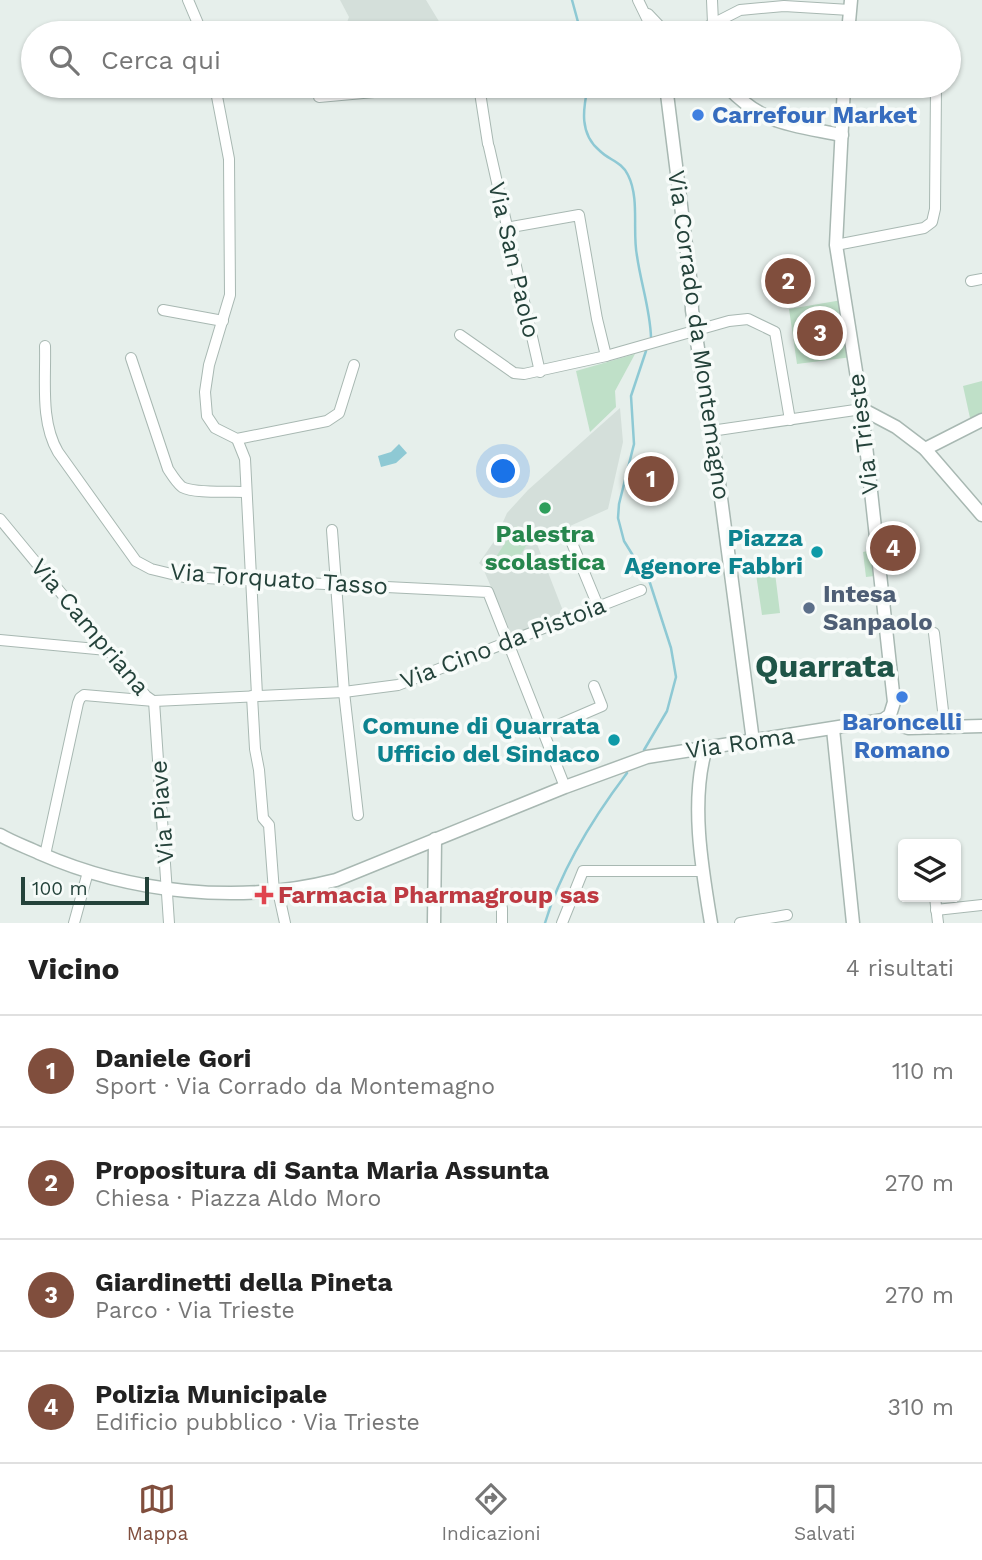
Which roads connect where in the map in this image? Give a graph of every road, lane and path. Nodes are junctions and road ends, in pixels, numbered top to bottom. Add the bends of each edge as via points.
1 (188, 0) edge
2 (712, 0) edge
3 (783, 3) edge
4 (641, 4) edge
5 (851, 5) edge
6 (197, 21) edge
7 (649, 21) edge
8 (656, 21) edge
9 (713, 21) edge
10 (717, 21) edge
11 (217, 98) edge
12 (481, 98) edge
13 (668, 98) edge
14 (738, 98) edge
15 (844, 98) edge
16 (936, 98) edge
17 (842, 135) junction
18 (506, 228) junction
19 (836, 244) junction
20 (982, 279) edge
21 (971, 281) dead end
22 (163, 310) dead end
23 (223, 321) junction
24 (697, 329) junction
25 (460, 335) dead end
26 (46, 346) dead end
27 (607, 356) junction
28 (131, 358) dead end
29 (354, 365) dead end
30 (540, 372) junction
31 (862, 409) junction
32 (790, 419) junction
33 (982, 421) edge
34 (711, 430) junction
35 (237, 439) junction
36 (925, 449) junction
37 (245, 492) junction
38 (982, 514) edge
39 (0, 519) edge
40 (332, 530) dead end
41 (567, 531) dead end
42 (251, 579) junction
43 (335, 584) junction
44 (641, 590) dead end
45 (598, 606) junction
46 (934, 633) dead end
47 (0, 640) edge
48 (508, 641) junction
49 (107, 650) junction
50 (594, 686) dead end
51 (344, 692) junction
52 (254, 696) junction
53 (154, 701) junction
54 (883, 720) junction
55 (982, 726) edge
56 (945, 727) junction
57 (833, 729) junction
58 (544, 731) junction
59 (753, 741) junction
60 (706, 748) junction
61 (565, 787) junction
62 (358, 815) dead end
63 (0, 835) edge
64 (435, 839) junction
65 (45, 855) junction
66 (703, 871) junction
67 (88, 872) junction
68 (167, 888) junction
69 (276, 891) junction
70 (434, 896) junction
71 (935, 902) edge
72 (982, 905) edge
73 (936, 910) junction
74 (787, 915) dead end
75 (74, 923) edge
76 (169, 923) edge
77 (285, 923) edge
78 (434, 923) edge
79 (502, 923) edge
80 (562, 923) edge
81 (711, 923) edge
82 (740, 923) edge
83 (853, 923) edge
84 (938, 923) edge

1 - 6 street
2 - 9 street
3 - 5 street
3 - 10 street via 740,10
4 - 7 street
4 - 8 street
11 - 23 street via 231,186 230,295
12 - 18 street, Via San Paolo
13 - 24 street, Via Corrado da Montemagno
14 - 17 street via 762,116
15 - 17 street, Via Trieste
16 - 19 street via 932,222 924,228
17 - 19 street, Via Trieste
18 - 27 street via 579,215
18 - 30 street, Via San Paolo
19 - 31 street, Via Trieste
20 - 21 street
22 - 23 street
23 - 35 street via 209,365 205,408 215,428
24 - 27 street
24 - 32 street via 748,318 775,332
24 - 34 street, Via Corrado da Montemagno
25 - 30 street via 514,373
26 - 42 street, Via Torquato Tasso via 49,436 136,561 169,575
27 - 30 street
28 - 37 street via 174,479 192,490
29 - 35 street via 344,402 334,418
31 - 32 street
31 - 36 street
31 - 54 street, Via Trieste via 894,702 892,713
32 - 34 street
33 - 36 street
34 - 59 street, Via Corrado da Montemagno
35 - 37 street via 244,459
36 - 38 street
37 - 42 street
39 - 49 street, Via Campriana
40 - 43 street
41 - 45 street
42 - 43 street, Via Torquato Tasso
42 - 52 street
43 - 48 street, Via Torquato Tasso via 488,592
43 - 51 street
44 - 45 street, Via Cino da Pistoia
45 - 48 street, Via Cino da Pistoia
46 - 56 street
47 - 49 street
48 - 51 street, Via Cino da Pistoia via 398,684
48 - 58 street
49 - 53 street, Via Campriana
50 - 58 street via 602,706
51 - 52 street, Via Cino da Pistoia
51 - 62 street
52 - 53 street, Via Cino da Pistoia
52 - 69 street via 255,749
53 - 65 street, Via Cino da Pistoia via 80,698
53 - 68 street, Via Piave
54 - 56 street via 904,728
54 - 57 street
55 - 56 street
57 - 59 street, Via Roma
57 - 83 street
58 - 61 street
59 - 60 street, Via Roma
60 - 61 street, Via Roma via 647,757
60 - 66 street via 698,793
61 - 64 street, Via Roma
63 - 65 street, Via Roma
64 - 69 street, Via Roma via 336,880
64 - 70 street
65 - 67 street, Via Roma
66 - 80 street via 583,871
66 - 81 street
67 - 68 street, Via Roma
67 - 75 street
68 - 69 street, Via Roma
68 - 76 street, Via Piave
69 - 77 street
70 - 78 street
70 - 79 street via 495,899 502,908
71 - 73 street
72 - 73 street
73 - 84 street
74 - 82 street

